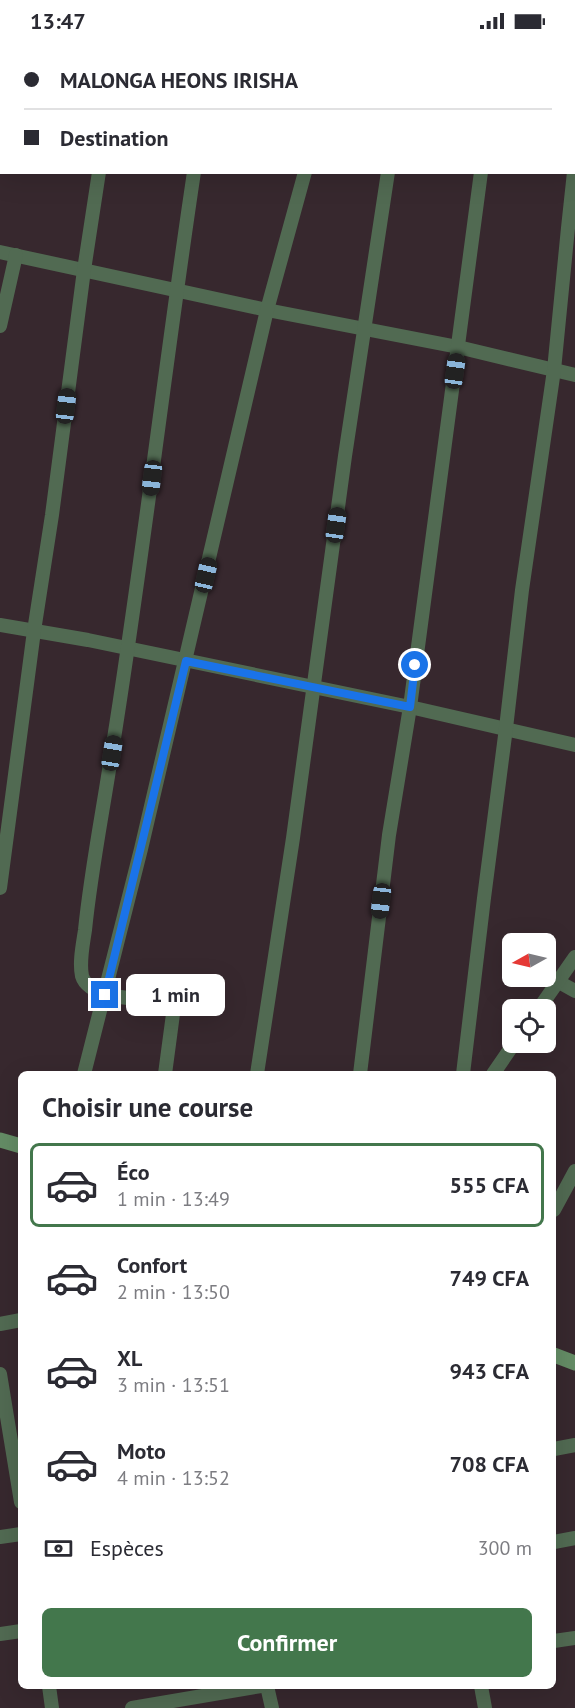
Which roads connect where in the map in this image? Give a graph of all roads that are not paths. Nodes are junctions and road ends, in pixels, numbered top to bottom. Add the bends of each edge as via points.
1 (99, 174) edge
2 (194, 174) edge
3 (303, 174) edge
4 (388, 174) edge
5 (481, 174) edge
6 (575, 174) edge
7 (0, 252) edge
8 (16, 255) junction
9 (84, 270) junction
10 (176, 290) junction
11 (267, 310) junction
12 (0, 326) edge
13 (365, 329) junction
14 (458, 347) junction
15 (554, 370) junction
16 (575, 375) edge
17 (0, 624) edge
18 (34, 631) junction
19 (128, 648) junction
20 (186, 661) junction
21 (314, 687) junction
22 (410, 707) junction
23 (507, 728) junction
24 (575, 744) edge
25 (0, 888) edge
26 (575, 957) edge
27 (557, 981) junction
28 (575, 991) edge
29 (105, 995) junction
30 (545, 999) edge
31 (507, 1053) edge
32 (85, 1071) edge
33 (165, 1071) edge
34 (257, 1071) edge
35 (360, 1071) edge
36 (464, 1071) edge
37 (495, 1071) edge
38 (0, 1140) edge
39 (18, 1145) edge
40 (575, 1171) edge
41 (556, 1206) edge
42 (18, 1321) edge
43 (0, 1324) edge
44 (556, 1356) edge
45 (575, 1363) edge
46 (0, 1374) edge
47 (10, 1431) edge
48 (575, 1445) edge
49 (556, 1449) edge
50 (18, 1483) edge
51 (18, 1534) edge
52 (0, 1537) edge
53 (575, 1539) edge
54 (556, 1542) edge
55 (18, 1631) edge
56 (0, 1634) edge
57 (575, 1638) edge
58 (556, 1641) edge
59 (49, 1689) edge
60 (243, 1689) edge
61 (268, 1689) edge
62 (482, 1689) edge
63 (52, 1708) edge
64 (132, 1708) edge
65 (272, 1708) edge
66 (485, 1708) edge

1 - 9 street
2 - 10 street
3 - 11 street
4 - 13 street
5 - 14 street
6 - 15 street
7 - 8 street
8 - 9 street
8 - 12 street
9 - 10 street
9 - 18 street
10 - 11 street
10 - 19 street
11 - 13 street
11 - 20 street
13 - 14 street
13 - 21 street
14 - 15 street
14 - 22 street
15 - 16 street
15 - 23 street via 522,590
17 - 18 street
18 - 19 street
18 - 25 street
19 - 20 street
19 - 29 street via 81,963 87,985
20 - 21 street
20 - 29 street
21 - 22 street
21 - 34 street
22 - 23 street
22 - 35 street via 389,835
23 - 24 street
23 - 36 street
26 - 27 street
27 - 28 street
27 - 30 street
29 - 32 street
29 - 33 street via 164,1001 171,1007
31 - 37 street
38 - 39 street
40 - 41 street
42 - 43 street
44 - 45 street
46 - 47 street
47 - 50 street
48 - 49 street
51 - 52 street
53 - 54 street
55 - 56 street
57 - 58 street
59 - 63 street
60 - 64 street
61 - 65 street
62 - 66 street

